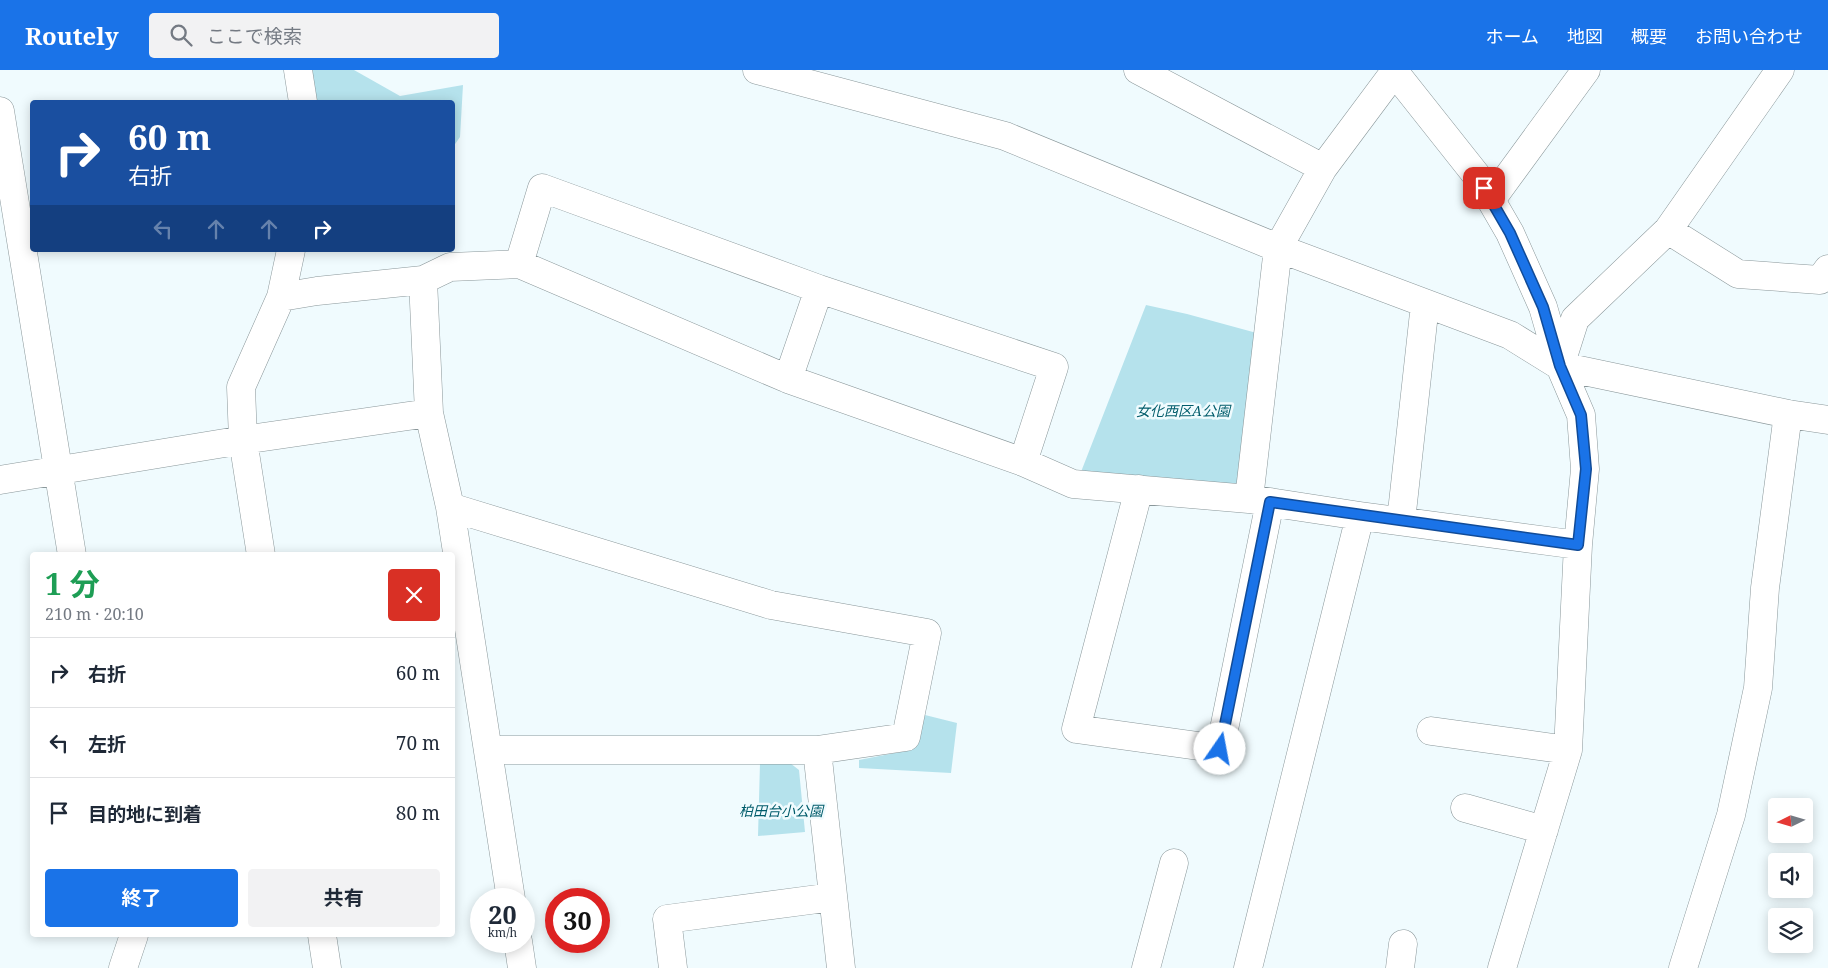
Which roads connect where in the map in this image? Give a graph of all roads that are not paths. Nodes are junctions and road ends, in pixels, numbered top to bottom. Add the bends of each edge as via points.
1 (298, 70) edge
2 (757, 70) edge
3 (1138, 70) edge
4 (1586, 70) edge
5 (1780, 70) edge
6 (1394, 71) edge
7 (302, 100) edge
8 (0, 111) edge
9 (1323, 168) junction
10 (1491, 200) junction
11 (1668, 230) junction
12 (1278, 248) junction
13 (291, 252) edge
14 (519, 264) junction
15 (1828, 270) edge
16 (423, 280) junction
17 (819, 288) junction
18 (281, 297) junction
19 (1425, 304) junction
20 (1560, 366) junction
21 (788, 379) junction
22 (429, 413) junction
23 (1788, 414) junction
24 (1828, 420) edge
25 (243, 440) junction
26 (1024, 462) junction
27 (58, 472) junction
28 (0, 480) edge
29 (1139, 489) junction
30 (1260, 501) junction
31 (450, 507) junction
32 (1360, 516) junction
33 (1401, 521) junction
34 (1578, 545) junction
35 (71, 552) edge
36 (261, 552) edge
37 (1431, 731) dead end
38 (489, 750) junction
39 (817, 750) junction
40 (1568, 750) junction
41 (1465, 808) dead end
42 (1544, 830) junction
43 (1174, 862) dead end
44 (509, 888) edge
45 (833, 896) junction
46 (133, 937) edge
47 (322, 937) edge
48 (520, 953) edge
49 (123, 968) edge
50 (327, 968) edge
51 (522, 968) edge
52 (673, 968) edge
53 (840, 968) edge
54 (1146, 968) edge
55 (1248, 968) edge
56 (1502, 968) edge
57 (1683, 968) edge

1 - 7 street
2 - 12 street via 1005,136
3 - 9 street
4 - 10 street
5 - 11 street
6 - 9 street
6 - 10 street via 1477,176
8 - 27 street
9 - 12 street
10 - 20 street via 1510,233 1543,307
11 - 15 street via 1738,274 1820,280
11 - 20 street via 1575,319
12 - 19 street
12 - 30 street
13 - 18 street
14 - 16 street via 450,267
14 - 17 street via 542,188
14 - 21 street
16 - 18 street
16 - 22 street
17 - 21 street
17 - 26 street via 1054,367
18 - 25 street via 241,387
19 - 20 street via 1510,336
19 - 33 street
20 - 23 street
20 - 34 street via 1581,415 1586,469
21 - 26 street
22 - 25 street
22 - 31 street
23 - 24 street
23 - 57 street via 1766,588 1758,688 1730,815
25 - 27 street
25 - 36 street
26 - 29 street via 1073,484
27 - 28 street
27 - 35 street
29 - 30 street
29 - 30 street via 1076,729 1220,749
30 - 32 street
31 - 38 street
31 - 39 street via 771,605 927,633 906,737
32 - 33 street
32 - 55 street
33 - 34 street
34 - 40 street
37 - 40 street
38 - 39 street
38 - 44 street
39 - 45 street
40 - 42 street
41 - 42 street
42 - 56 street
43 - 54 street
45 - 52 street via 667,919
45 - 53 street
46 - 49 street
47 - 50 street
48 - 51 street

